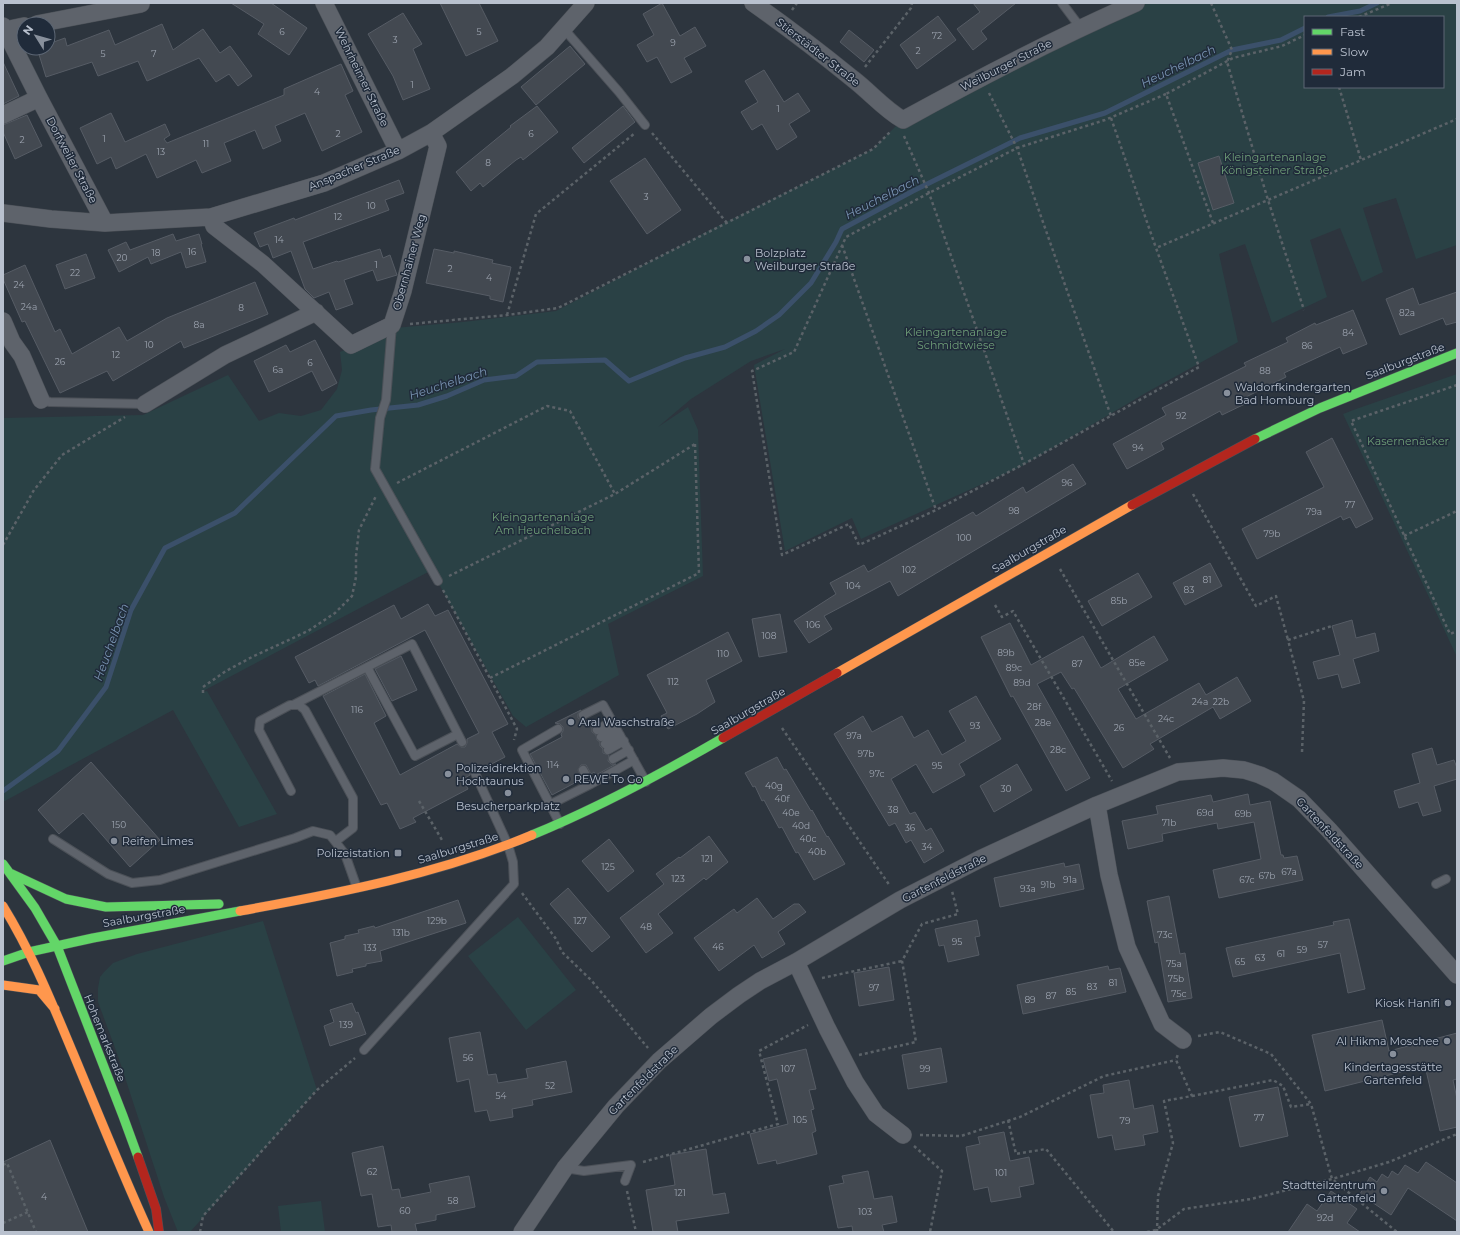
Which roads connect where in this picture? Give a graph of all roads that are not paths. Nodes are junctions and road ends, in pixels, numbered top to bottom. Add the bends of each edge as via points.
1 (325, 3) edge
2 (586, 3) edge
3 (753, 3) edge
4 (1062, 3) edge
5 (1136, 3) edge
6 (141, 4) dead end
7 (56, 20) edge
8 (16, 27) edge
9 (1080, 27) junction
10 (4, 28) edge
11 (564, 29) junction
12 (39, 98) junction
13 (880, 103) joint
14 (3, 115) edge
15 (645, 125) road end
16 (431, 133) junction
17 (398, 151) junction
18 (3, 213) edge
19 (211, 217) junction
20 (105, 223) junction
21 (316, 312) junction
22 (3, 320) edge
23 (392, 325) junction
24 (1457, 353) edge
25 (41, 400) joint
26 (145, 404) joint
27 (438, 582) road end
28 (367, 667) junction
29 (293, 705) junction
30 (584, 715) dead end
31 (558, 729) dead end
32 (618, 731) junction
33 (629, 750) junction
34 (613, 759) dead end
35 (634, 760) junction
36 (588, 772) dead end
37 (475, 773) dead end
38 (646, 782) junction
39 (591, 784) junction
40 (291, 791) dead end
41 (551, 804) junction
42 (1097, 805) junction
43 (560, 824) junction
44 (53, 839) dead end
45 (336, 841) junction
46 (508, 846) junction
47 (3, 864) edge
48 (10, 873) junction
49 (1446, 879) dead end
50 (1436, 884) dead end
51 (357, 889) junction
52 (296, 901) junction
53 (3, 906) edge
54 (57, 946) junction
55 (29, 952) junction
56 (3, 961) edge
57 (796, 962) junction
58 (1457, 974) edge
59 (3, 985) edge
60 (56, 1009) junction
61 (1183, 1040) road end
62 (364, 1050) road end
63 (903, 1136) road end
64 (565, 1168) junction
65 (625, 1181) dead end
66 (149, 1232) edge
67 (159, 1232) edge
68 (522, 1232) edge

1 - 17 street, Wehrheimer Straße
2 - 11 street, Anspacher Straße
3 - 13 street, Stierstädter Straße via 782,23
4 - 9 lane
5 - 9 street, Weilburger Straße
6 - 7 street
8 - 10 street, Dorfweiler Straße
9 - 13 street, Weilburger Straße via 901,121
10 - 12 street, Dorfweiler Straße
11 - 15 lane
11 - 16 street, Anspacher Straße via 512,76
12 - 14 street
12 - 20 street, Dorfweiler Straße
16 - 17 street, Anspacher Straße
16 - 23 street, Obernhainer Weg via 438,146 403,291
17 - 19 street, Anspacher Straße via 324,183
18 - 20 street, Anspacher Straße
19 - 20 street, Anspacher Straße
19 - 21 street, Obernhainer Weg via 214,226 263,264
21 - 23 street, Obernhainer Weg via 350,345
21 - 26 street via 225,355
22 - 25 street
23 - 27 lane via 386,400 380,418 375,469
24 - 38 street, Saalburgstraße via 1320,408 1252,440 1060,545
25 - 26 lane
28 - 28 lane via 415,756 460,738 412,644
28 - 29 lane
29 - 40 lane via 260,721 259,730
29 - 45 lane via 299,705 305,710 353,798 353,828
30 - 32 lane via 603,705
31 - 41 lane via 522,750
32 - 32 lane via 603,740
32 - 33 lane
33 - 34 lane
33 - 35 lane
35 - 38 lane
35 - 39 lane
36 - 39 lane
37 - 46 lane
38 - 43 street, Saalburgstraße
39 - 41 lane
41 - 43 lane
42 - 57 street, Gartenfeldstraße via 900,900
42 - 58 street, Gartenfeldstraße via 1178,772 1223,768 1244,770 1274,781 1299,799 1329,830
42 - 61 street via 1109,875 1127,947 1162,1024
43 - 46 street, Saalburgstraße
44 - 45 lane via 108,874 132,883 160,880 314,831 330,834
45 - 51 lane via 345,854
46 - 51 street, Saalburgstraße via 453,864
46 - 62 lane via 513,862 514,884
47 - 48 street, Hohemarkstraße
48 - 52 street via 61,897 106,907
48 - 54 street, Hohemarkstraße via 35,908
49 - 50 lane
51 - 52 street, Saalburgstraße
52 - 54 street, Saalburgstraße
53 - 55 street
54 - 55 street, Saalburgstraße
54 - 67 street, Hohemarkstraße via 123,1116 156,1209
55 - 56 street, Saalburgstraße
55 - 60 street
57 - 63 street via 855,1082 876,1114
57 - 64 street, Gartenfeldstraße via 738,995 659,1061 616,1106
59 - 60 street via 40,990
60 - 66 street
64 - 65 lane via 584,1171 631,1165
64 - 68 street, Gartenfeldstraße

